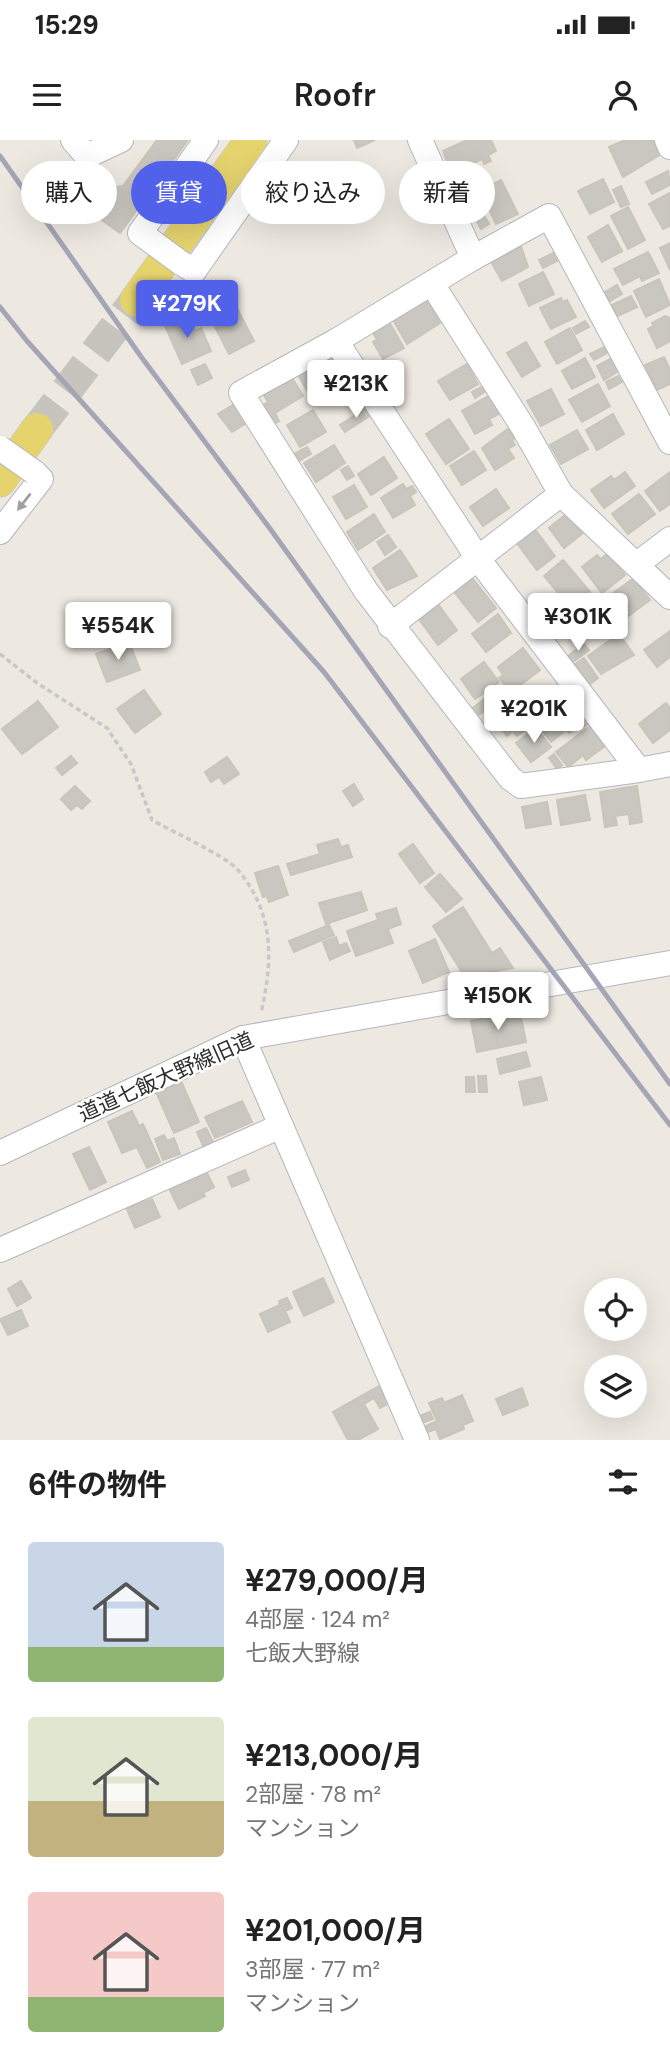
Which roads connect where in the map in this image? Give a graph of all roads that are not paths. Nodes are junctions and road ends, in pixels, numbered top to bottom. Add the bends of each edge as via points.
1 (73, 140) edge
2 (121, 140) edge
3 (206, 140) edge
4 (251, 140) edge
5 (286, 140) edge
6 (420, 140) edge
7 (667, 140) edge
8 (670, 147) edge
9 (473, 258) junction
10 (432, 284) junction
11 (136, 300) tunnel mouth
12 (336, 341) junction
13 (37, 429) tunnel mouth
14 (670, 442) edge
15 (0, 448) edge
16 (0, 481) edge
17 (561, 494) junction
18 (0, 532) edge
19 (670, 539) edge
20 (480, 560) junction
21 (637, 564) junction
22 (670, 597) edge
23 (390, 625) junction
24 (670, 764) edge
25 (639, 770) junction
26 (670, 963) edge
27 (252, 1036) junction
28 (281, 1126) junction
29 (0, 1153) edge
30 (0, 1250) edge
31 (415, 1439) edge

1 - 2 street via 87,156
3 - 5 street, bridge via 140,233 194,271
4 - 11 main road
6 - 9 street
7 - 8 street
9 - 10 street
9 - 14 street via 549,216
10 - 12 street
10 - 17 street
12 - 20 street
12 - 23 street via 241,393
13 - 16 main road
15 -> 18 street, bridge via 41,479
17 - 20 street
17 - 21 street
19 - 21 street
20 - 23 street
20 - 25 street
21 - 22 street
23 - 25 street via 521,786
24 - 25 street
26 - 27 street, 道道七飯大野線旧道
27 - 28 street
27 - 29 street, 道道七飯大野線旧道
28 - 30 street
28 - 31 street

